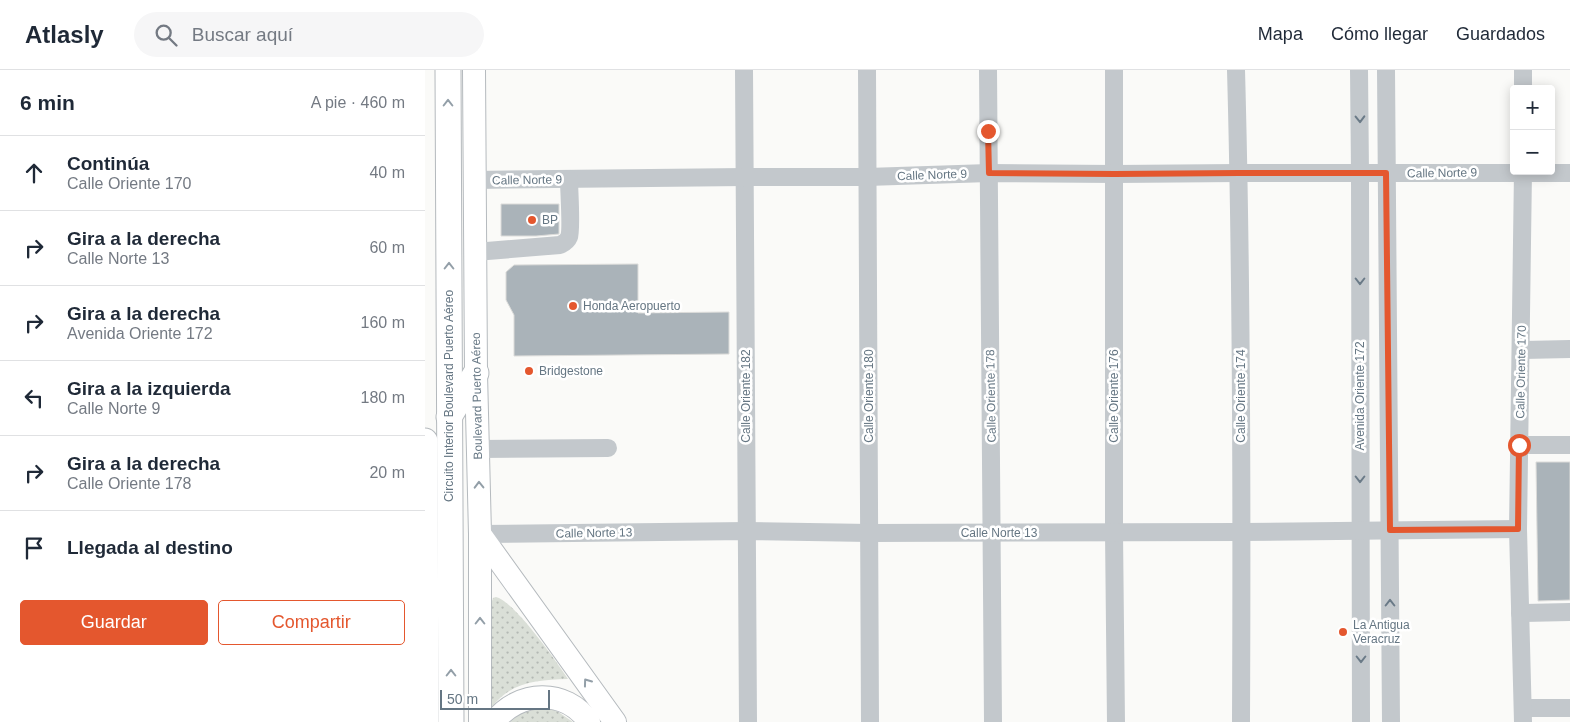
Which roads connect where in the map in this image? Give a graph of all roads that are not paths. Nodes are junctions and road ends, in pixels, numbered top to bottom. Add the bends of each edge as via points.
1 (448, 70) edge
2 (473, 70) edge
3 (744, 70) edge
4 (867, 70) edge
5 (988, 70) edge
6 (1114, 70) edge
7 (1236, 70) edge
8 (1359, 70) edge
9 (1386, 70) edge
10 (1523, 70) edge
11 (1523, 85) edge
12 (1510, 171) edge
13 (1555, 172) edge
14 (1570, 172) edge
15 (989, 173) junction
16 (1239, 173) junction
17 (1360, 173) junction
18 (1386, 173) junction
19 (1115, 174) junction
20 (1523, 175) edge
21 (745, 177) junction
22 (867, 177) junction
23 (569, 179) junction
24 (474, 180) junction
25 (475, 252) junction
26 (1570, 349) edge
27 (1522, 350) junction
28 (476, 373) junction
29 (449, 417) junction
30 (425, 441) edge
31 (1519, 445) junction
32 (1570, 445) edge
33 (608, 448) dead end
34 (478, 449) junction
35 (1518, 529) junction
36 (1360, 530) junction
37 (1390, 530) junction
38 (747, 531) junction
39 (1114, 532) junction
40 (1242, 532) junction
41 (870, 533) junction
42 (993, 533) junction
43 (480, 534) junction
44 (1570, 612) edge
45 (1520, 613) junction
46 (1570, 708) edge
47 (1523, 715) edge
48 (427, 722) edge
49 (451, 722) edge
50 (480, 722) edge
51 (494, 722) edge
52 (589, 722) edge
53 (615, 722) edge
54 (748, 722) edge
55 (870, 722) edge
56 (993, 722) edge
57 (1116, 722) edge
58 (1241, 722) edge
59 (1361, 722) edge
60 (1391, 722) edge

29 -> 1 highway, Circuito Interior Boulevard Puerto Aéreo
2 - 24 main road, Boulevard Puerto Aéreo
3 - 21 street, Calle Oriente 182
4 - 22 street, Calle Oriente 180
5 - 15 street, Calle Oriente 178
6 - 19 street, Calle Oriente 176
7 - 16 street, Calle Oriente 174
8 -> 17 street, Avenida Oriente 172
9 - 18 street
10 - 11 street
12 - 18 street, Calle Norte 9
13 - 14 street, Calle Norte 9
15 - 19 street, Calle Norte 9
15 - 22 street, Calle Norte 9
15 - 42 street, Calle Oriente 178
16 - 17 street, Calle Norte 9
16 - 19 street, Calle Norte 9
16 - 40 street, Calle Oriente 174
17 - 18 street, Calle Norte 9
17 -> 36 street, Avenida Oriente 172
18 - 37 street
19 - 39 street, Calle Oriente 176
20 - 27 street, Calle Oriente 170
21 - 22 street, Calle Norte 9
21 - 23 street, Calle Norte 9
21 - 38 street, Calle Oriente 182
22 - 41 street, Calle Oriente 180
23 - 24 street, Calle Norte 9
23 - 25 street via 568,240 560,245
24 - 25 main road, Boulevard Puerto Aéreo
25 - 28 main road, Boulevard Puerto Aéreo
26 - 27 street
27 - 31 street, Calle Oriente 170
28 - 29 highway
28 - 34 main road, Boulevard Puerto Aéreo
49 -> 29 highway, Circuito Interior Boulevard Puerto Aéreo
30 - 48 highway, Circuito Interior Boulevard Puerto Aéreo
31 - 32 street
31 - 35 street, Calle Oriente 170
33 - 34 street
43 -> 34 main road, Boulevard Puerto Aéreo
35 - 37 street, Calle Norte 13
35 - 45 street, Calle Oriente 170
36 - 37 street, Calle Norte 13
36 - 40 street, Calle Norte 13
36 -> 59 street, Avenida Oriente 172
60 -> 37 street
38 - 41 street, Calle Norte 13
38 - 43 street, Calle Norte 13
38 - 54 street, Calle Oriente 182
39 - 40 street, Calle Norte 13
39 - 42 street, Calle Norte 13
39 - 57 street, Calle Oriente 176
40 - 58 street, Calle Oriente 174
41 - 42 street, Calle Norte 13
41 - 55 street, Calle Oriente 180
42 - 56 street, Calle Oriente 178
50 -> 43 main road, Boulevard Puerto Aéreo
53 -> 43 main road
44 - 45 street
45 - 47 street, Calle Oriente 170
46 - 47 street
51 - 52 main road via 517,702 544,696 570,704

